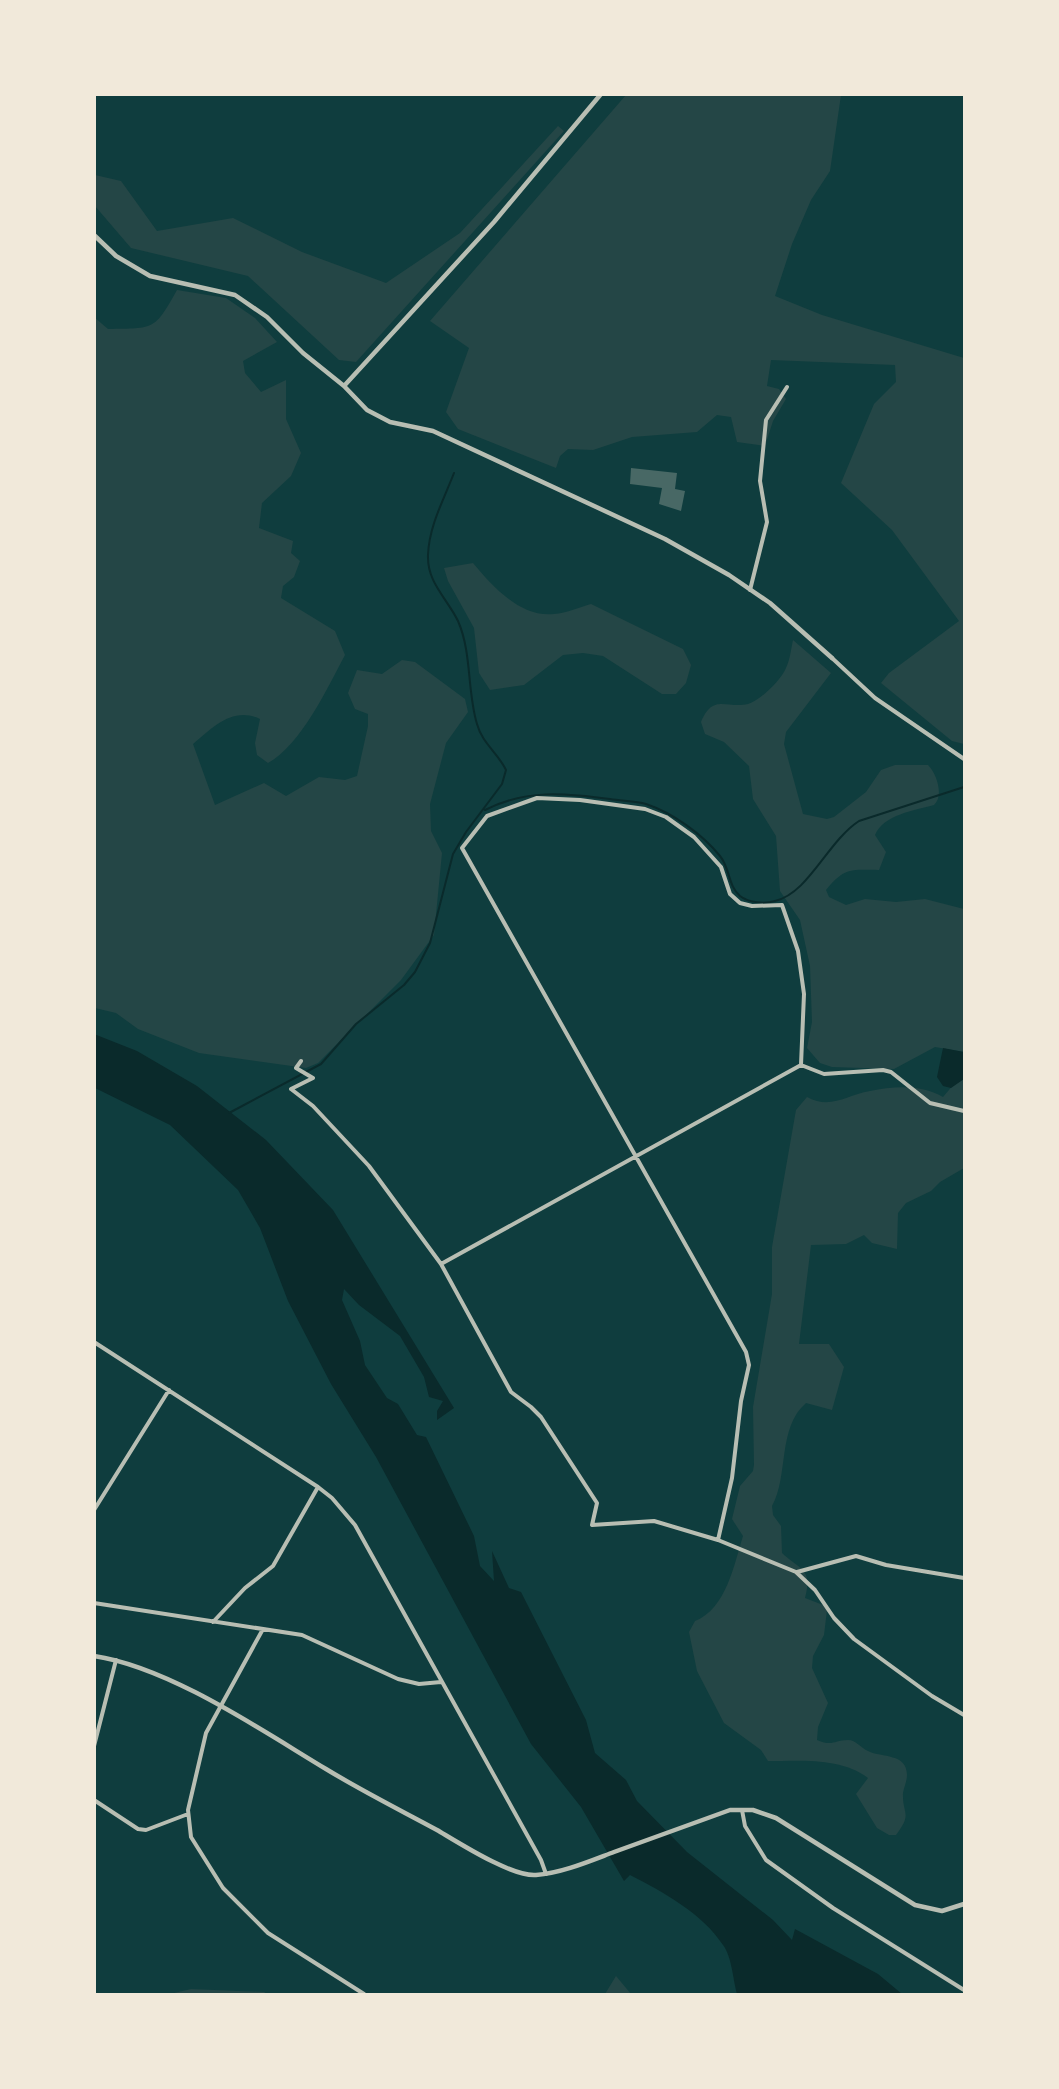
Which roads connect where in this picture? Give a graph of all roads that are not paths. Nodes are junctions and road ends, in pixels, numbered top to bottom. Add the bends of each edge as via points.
1 (601, 94) edge
2 (94, 235) edge
3 (344, 386) junction
4 (787, 387) dead end
5 (750, 590) junction
6 (832, 658) joint
7 (964, 759) edge
8 (301, 1061) dead end
9 (801, 1065) junction
10 (964, 1111) edge
11 (636, 1157) junction
12 (441, 1264) junction
13 (94, 1342) edge
14 (169, 1390) junction
15 (318, 1487) junction
16 (94, 1510) edge
17 (718, 1540) junction
18 (796, 1572) junction
19 (964, 1578) edge
20 (94, 1604) edge
21 (212, 1622) junction
22 (263, 1629) junction
23 (94, 1656) edge
24 (116, 1660) junction
25 (441, 1682) junction
26 (218, 1707) junction
27 (964, 1715) edge
28 (94, 1746) edge
29 (94, 1800) edge
30 (742, 1809) junction
31 (188, 1814) junction
32 (546, 1874) junction
33 (964, 1904) edge
34 (964, 1990) edge
35 (364, 1995) edge

1 - 3 street via 494,222
2 - 3 street via 116,256 150,276 235,295 267,317
3 - 5 street via 367,410 382,418 433,431 591,504 665,539
4 - 5 street via 766,420 760,481 767,522
5 - 6 street
6 - 7 street via 875,698
8 - 12 street via 296,1068 313,1078 291,1089 313,1106 369,1166
9 - 10 street via 824,1074 884,1070 930,1103
9 - 11 street
9 - 11 street via 804,994 798,951 783,905 741,903 730,894 722,867 694,837 666,817 645,809 537,798 487,816 462,848
11 - 12 street
11 - 17 street via 746,1352 749,1365
12 - 17 street via 511,1392 541,1417 590,1490 597,1503 592,1525 654,1521
13 - 14 street
14 - 15 street
14 - 16 street
15 - 21 street via 273,1566
15 - 25 street via 355,1525
17 - 18 street
18 - 19 street via 856,1556
18 - 27 street via 854,1639
20 - 21 street
21 - 22 street
22 - 25 street via 302,1635 398,1679 419,1684
22 - 26 street
23 - 24 street
24 - 26 street via 140,1666
24 - 28 street
25 - 32 street via 542,1860
26 - 31 street via 206,1733
26 - 32 street via 489,1860 533,1876
29 - 31 street via 138,1829 146,1830
30 - 32 street
30 - 33 street via 776,1818 915,1905 942,1911
30 - 34 street via 745,1826 766,1860 833,1908
31 - 35 street via 191,1837 224,1888 268,1933

